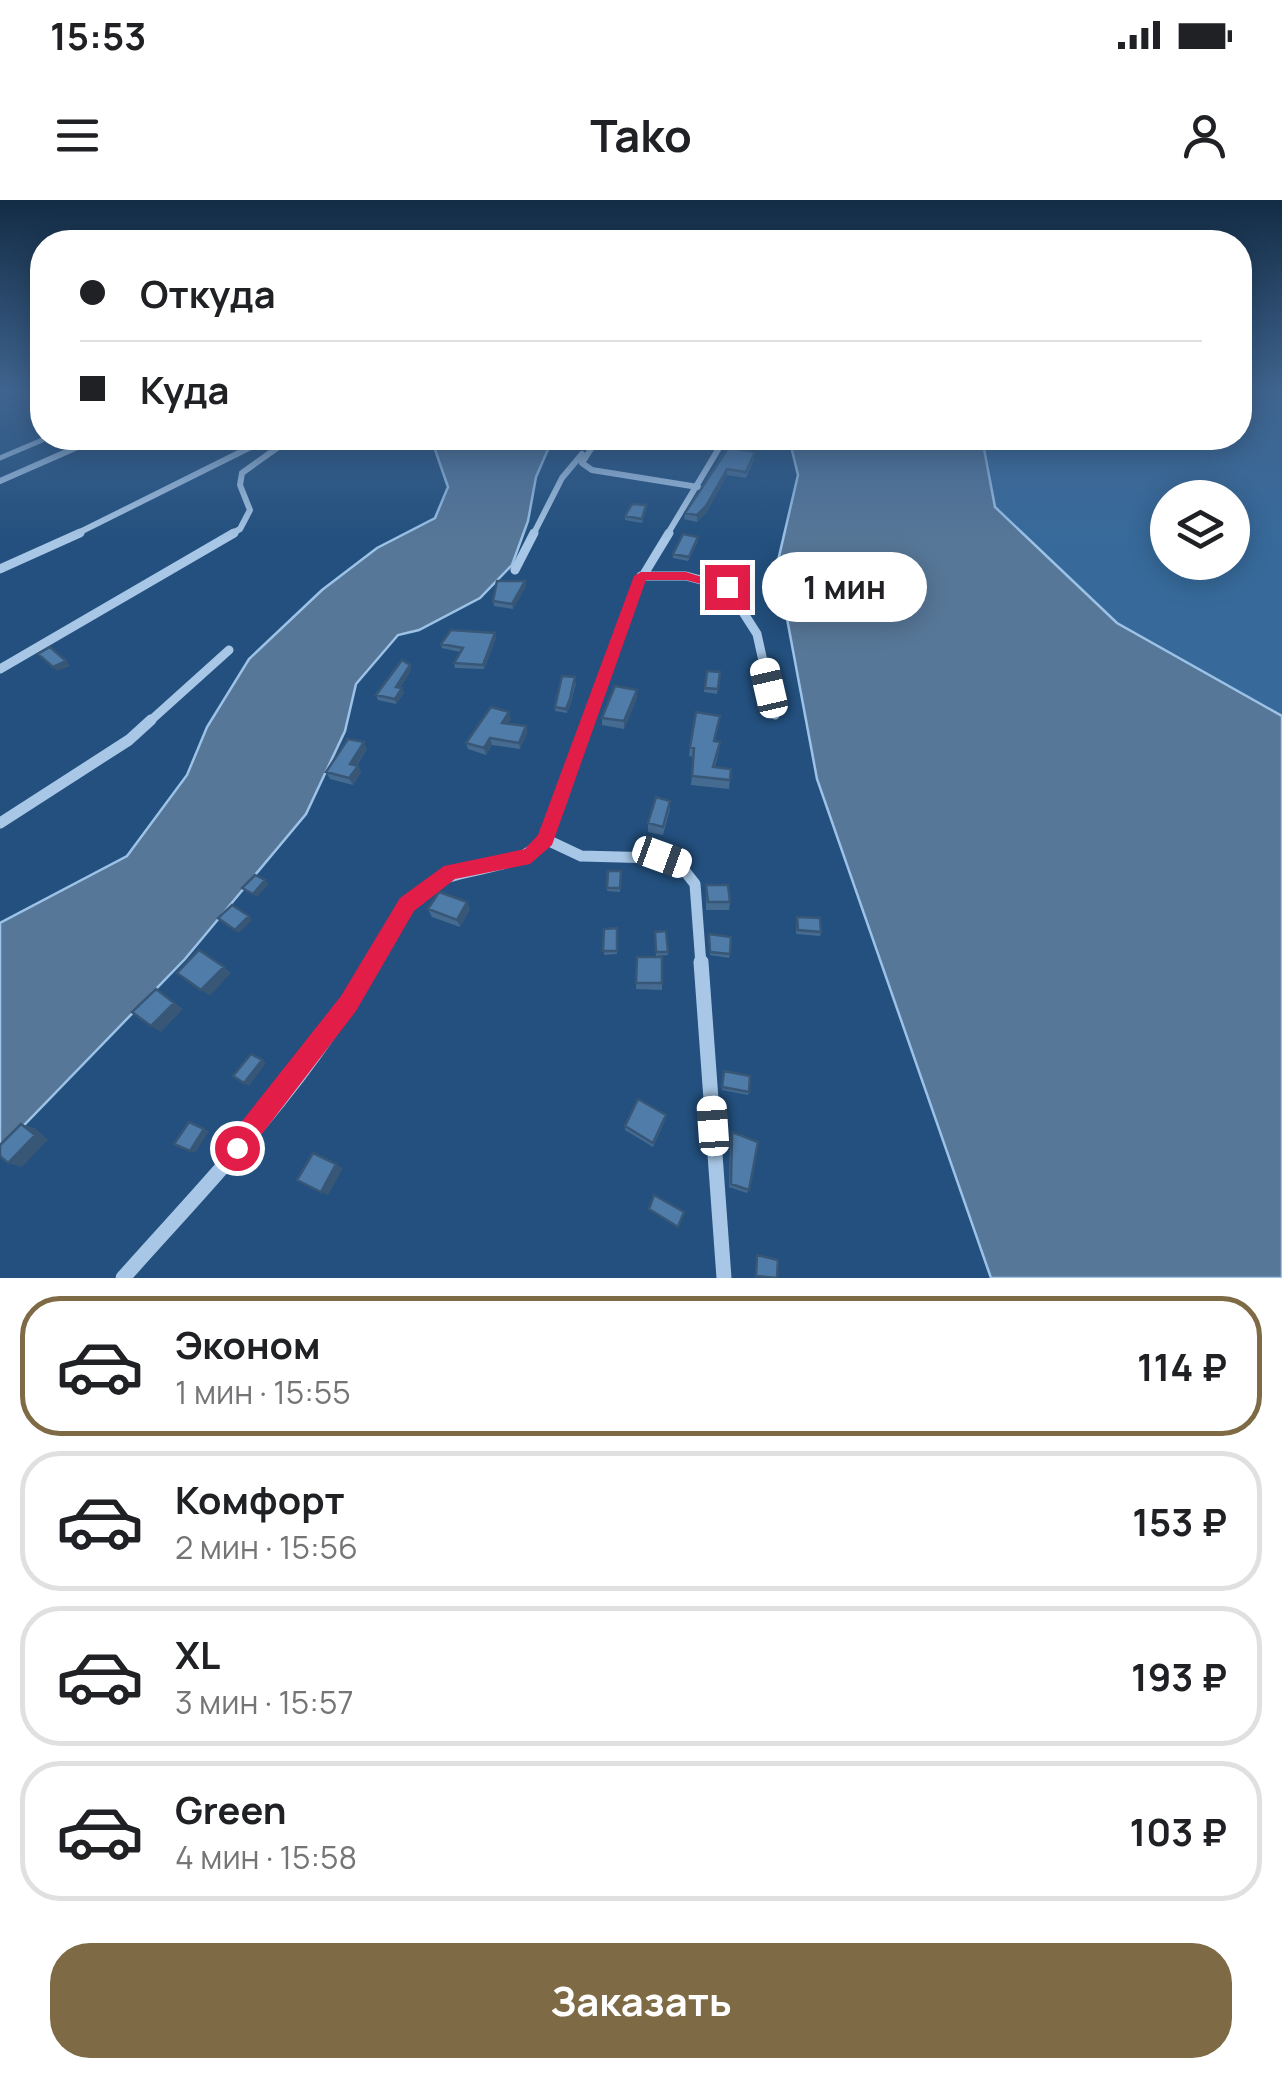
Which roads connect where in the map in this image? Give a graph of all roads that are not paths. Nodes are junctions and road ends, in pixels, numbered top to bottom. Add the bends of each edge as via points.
1 (30, 446) edge
2 (71, 450) edge
3 (245, 450) edge
4 (274, 450) edge
5 (586, 450) joint
6 (718, 450) edge
7 (0, 458) edge
8 (0, 482) edge
9 (698, 486) junction
10 (0, 569) edge
11 (514, 570) dead end
12 (641, 576) junction
13 (229, 650) dead end
14 (0, 669) edge
15 (775, 715) dead end
16 (0, 823) edge
17 (545, 839) junction
18 (123, 1278) edge
19 (724, 1278) edge

1 - 7 lane
2 - 8 street
3 - 10 street
4 - 14 street via 242,473 250,510 240,529
5 - 9 street via 582,463 592,470
5 - 11 street via 562,478
6 - 9 street
9 - 12 street
12 - 15 street via 686,576 727,587 757,634
12 - 17 street
13 - 16 street via 129,740
17 - 18 street via 530,856 450,872 407,904 348,1004 214,1176
17 - 19 street via 583,856 662,857 684,865 695,884

